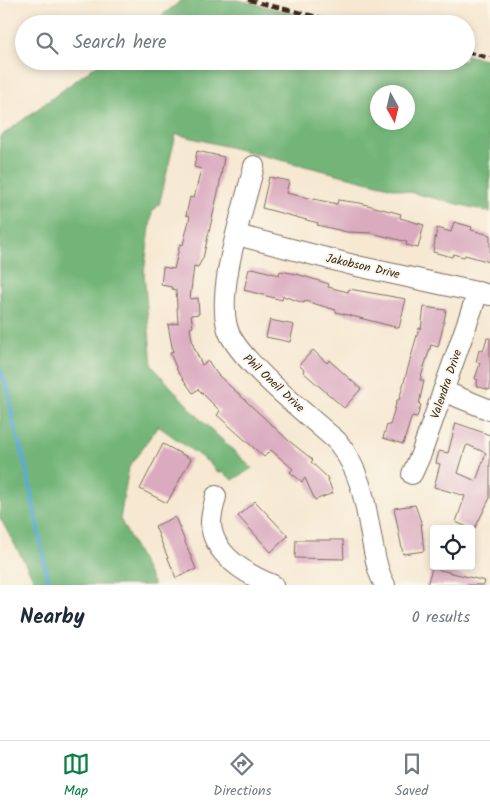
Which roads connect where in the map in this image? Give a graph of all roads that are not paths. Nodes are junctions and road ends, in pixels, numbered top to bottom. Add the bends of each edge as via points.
1 (254, 166) dead end
2 (237, 234) junction
3 (484, 294) edge
4 (443, 391) junction
5 (490, 410) edge
6 (412, 474) dead end
7 (216, 496) dead end
8 (378, 583) edge
9 (273, 585) edge

1 - 2 street, Phil Oneil Drive
2 - 3 street, Jakobson Drive via 357,266
2 - 8 street, Phil Oneil Drive via 224,289 228,332 249,362 348,455 364,495
3 - 4 street, Valendra Drive
4 - 5 street
4 - 6 street, Valendra Drive
7 - 9 street via 211,523 218,546 247,573

